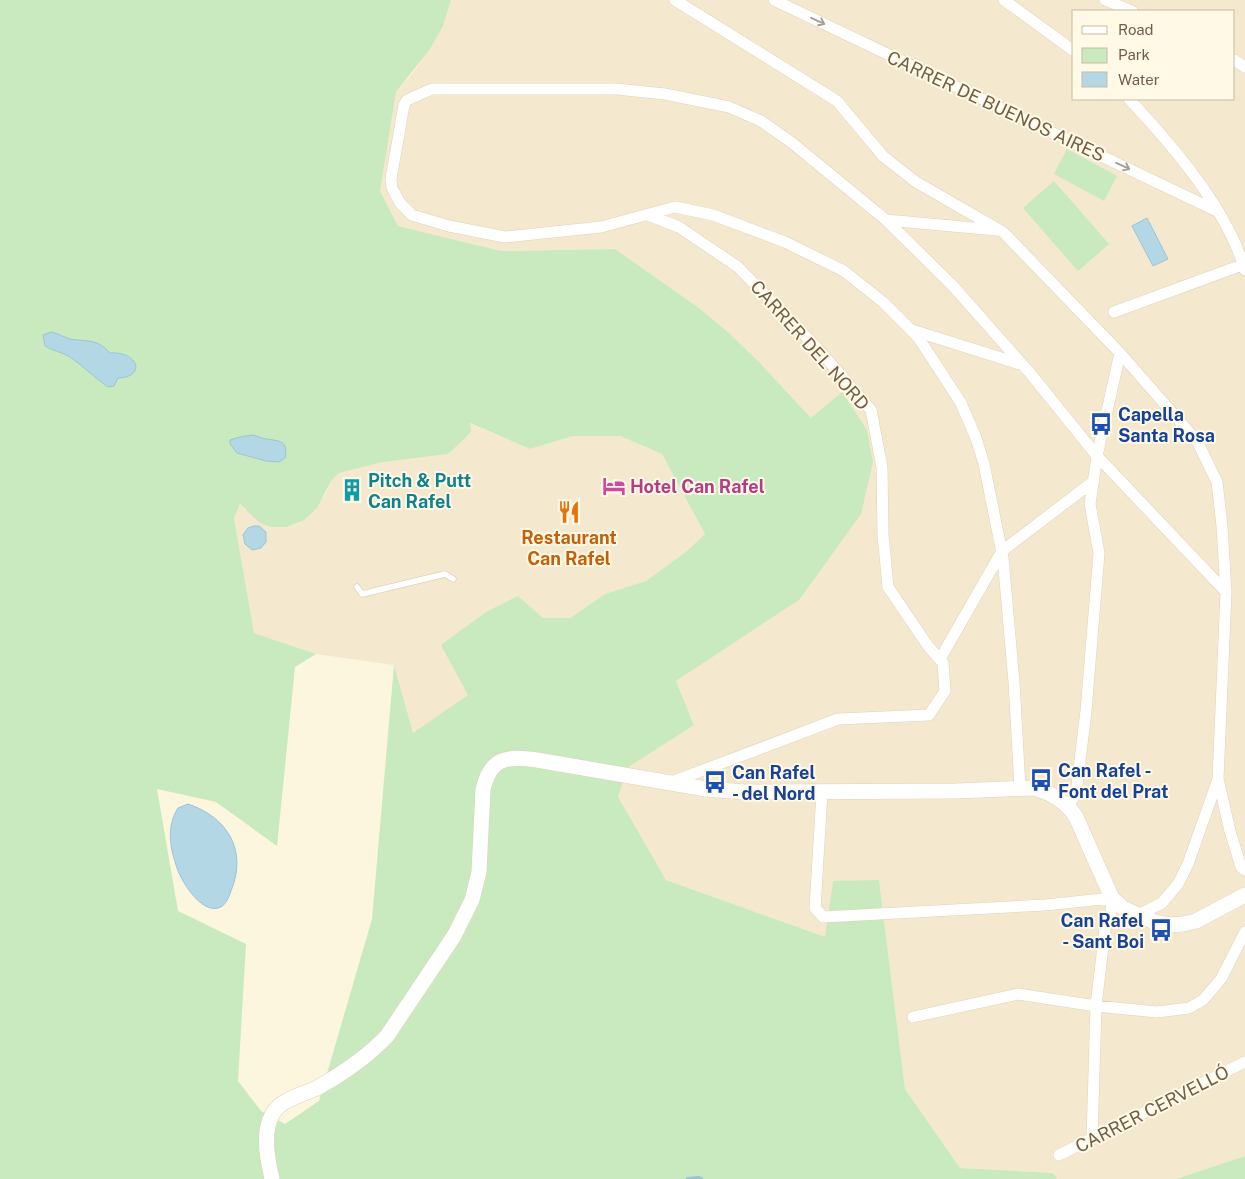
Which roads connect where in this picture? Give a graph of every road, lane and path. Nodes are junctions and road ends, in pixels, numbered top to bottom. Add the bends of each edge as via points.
1 (675, 0) edge
2 (774, 0) edge
3 (1004, 0) edge
4 (1105, 0) edge
5 (1130, 10) edge
6 (1072, 50) edge
7 (1130, 100) edge
8 (1219, 212) junction
9 (648, 214) junction
10 (886, 220) junction
11 (1000, 230) junction
12 (1244, 266) edge
13 (1114, 312) dead end
14 (912, 330) junction
15 (1120, 353) junction
16 (1020, 364) junction
17 (1098, 456) junction
18 (1094, 481) junction
19 (1002, 551) junction
20 (453, 579) dead end
21 (358, 587) dead end
22 (1226, 592) junction
23 (940, 659) junction
24 (1218, 779) junction
25 (668, 783) junction
26 (1020, 788) junction
27 (822, 793) junction
28 (1068, 805) junction
29 (1245, 870) edge
30 (1245, 895) edge
31 (1112, 898) junction
32 (1138, 915) junction
33 (1245, 932) edge
34 (1096, 1006) junction
35 (914, 1017) dead end
36 (1245, 1062) edge
37 (1092, 1139) junction
38 (1059, 1155) dead end
39 (272, 1179) edge

1 - 11 street via 837,101 883,156 916,182
2 -> 8 street, CARRER DE BUENOS AIRES
3 - 6 street
4 - 5 street
7 - 8 street via 1168,141
8 - 12 street
9 - 10 street via 601,227 506,236 449,226 412,215 400,203 391,179 404,105 407,100 432,89 616,90 665,94 729,107 761,121 791,142
9 - 14 street via 675,207 713,215 784,242 844,271
9 - 23 street, CARRER DEL NORD via 679,227 738,267 820,351 871,410 882,467 888,587
10 - 11 street
10 - 16 street via 953,286
11 - 15 street
12 - 13 street
14 - 16 street
14 - 19 street via 961,403 976,438
15 - 17 street
15 - 22 street via 1197,441 1217,482
16 - 17 street
17 - 18 street
17 - 22 street
18 - 19 street
18 - 28 street via 1090,504 1099,553 1076,794
19 - 23 street
19 - 26 street
20 - 21 lane via 444,574 362,594
22 - 24 street
23 - 25 street, CARRER DEL NORD via 945,691 929,714 838,719
24 - 29 street via 1241,867
24 - 32 street via 1178,884 1162,903
25 - 27 street via 744,792
25 - 39 street via 537,760 509,758 490,769 483,790 479,872 472,900 454,936 400,1019 372,1051 334,1078 278,1106 266,1132
26 - 27 street
26 - 28 street via 1046,792
27 - 31 street via 815,908 823,916 1045,905
28 - 31 street
30 - 32 street via 1196,921 1183,924 1155,922
31 - 32 street
31 - 34 street
33 - 34 street via 1221,979 1203,1000 1189,1008 1157,1012
34 - 35 street via 1018,994
34 - 37 street
36 - 37 street, CARRER CERVELLÓ
37 - 38 street, CARRER CERVELLÓ

